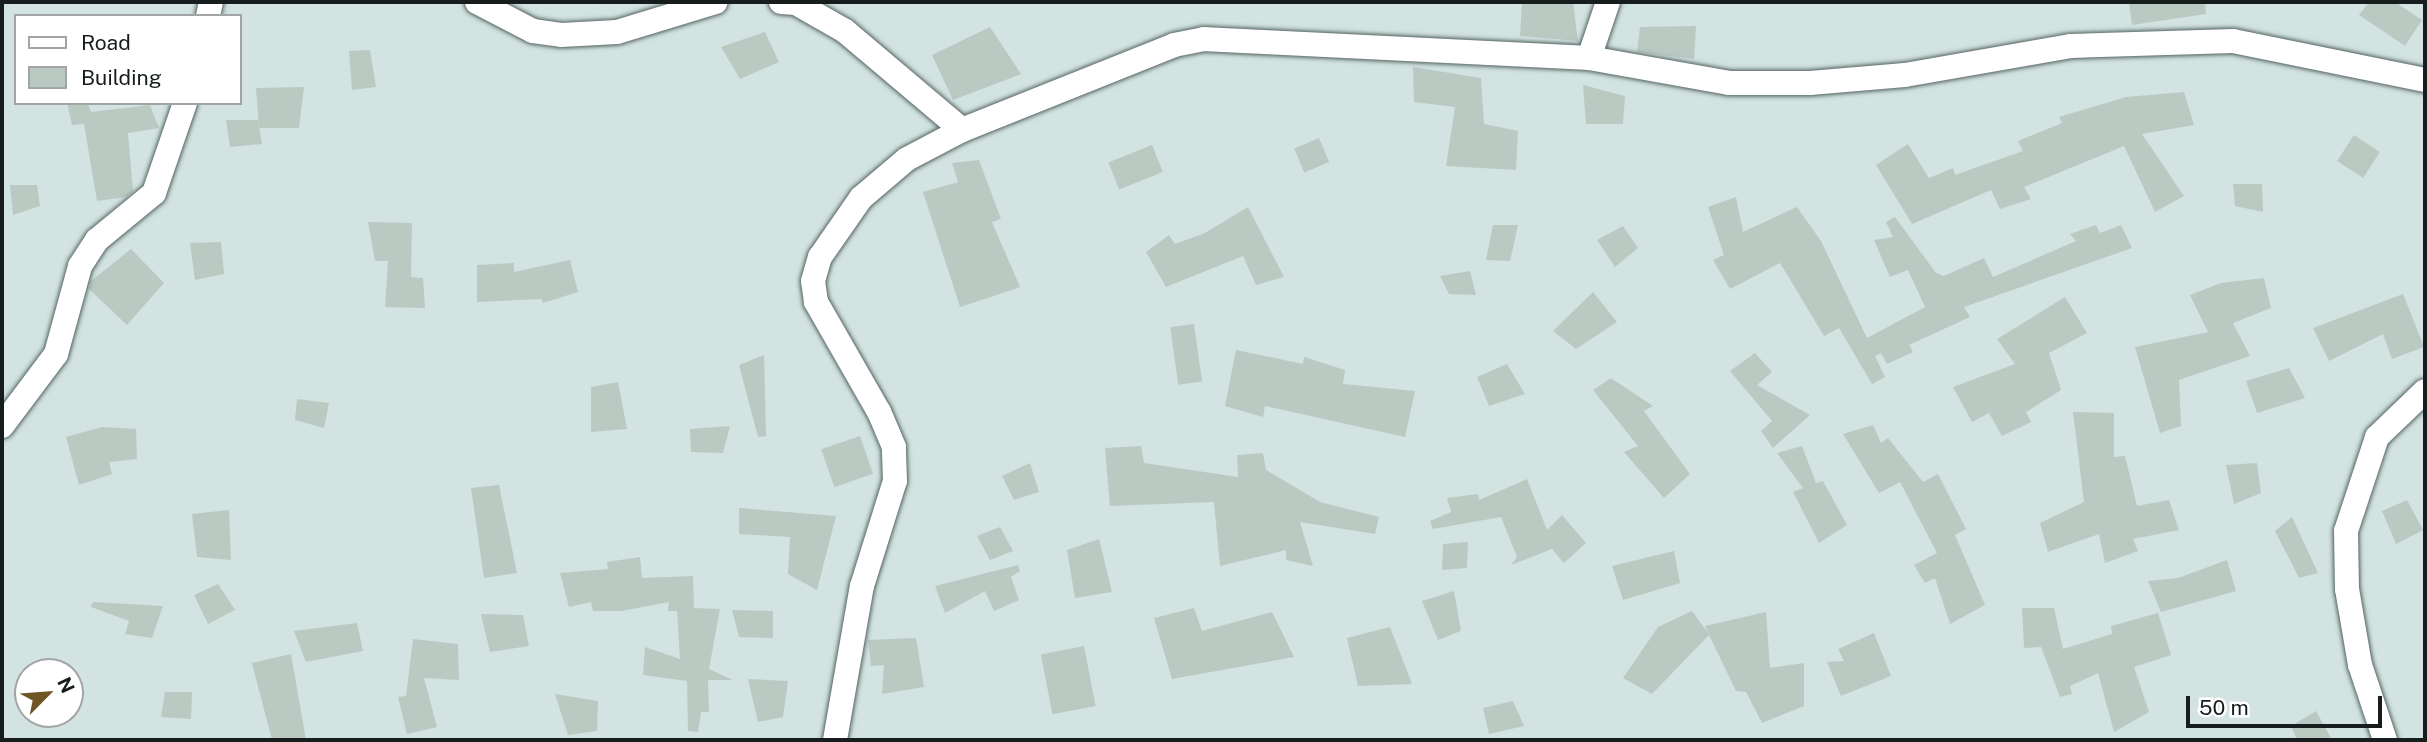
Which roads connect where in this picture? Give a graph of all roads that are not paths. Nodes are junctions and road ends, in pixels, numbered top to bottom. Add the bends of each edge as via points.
1 (477, 2) edge
2 (716, 2) edge
3 (781, 2) edge
4 (1608, 2) edge
5 (1589, 58) junction
6 (2425, 79) edge
7 (184, 105) edge
8 (962, 130) junction
9 (2425, 391) edge
10 (2, 426) edge
11 (835, 740) edge
12 (2385, 740) edge

1 - 2 street via 533,31 561,35 617,32
3 - 8 street via 796,3 845,31
4 - 5 street
5 - 6 street via 1729,83 1810,83 1905,75 2071,46 2233,41
5 - 8 street via 1204,39 1146,56
7 - 10 street via 154,193 97,240 80,266 56,354
8 - 11 street via 907,159 861,198 820,257 813,281 816,302 894,447 895,481 862,586
9 - 12 street via 2377,437 2346,531 2347,589 2360,665

